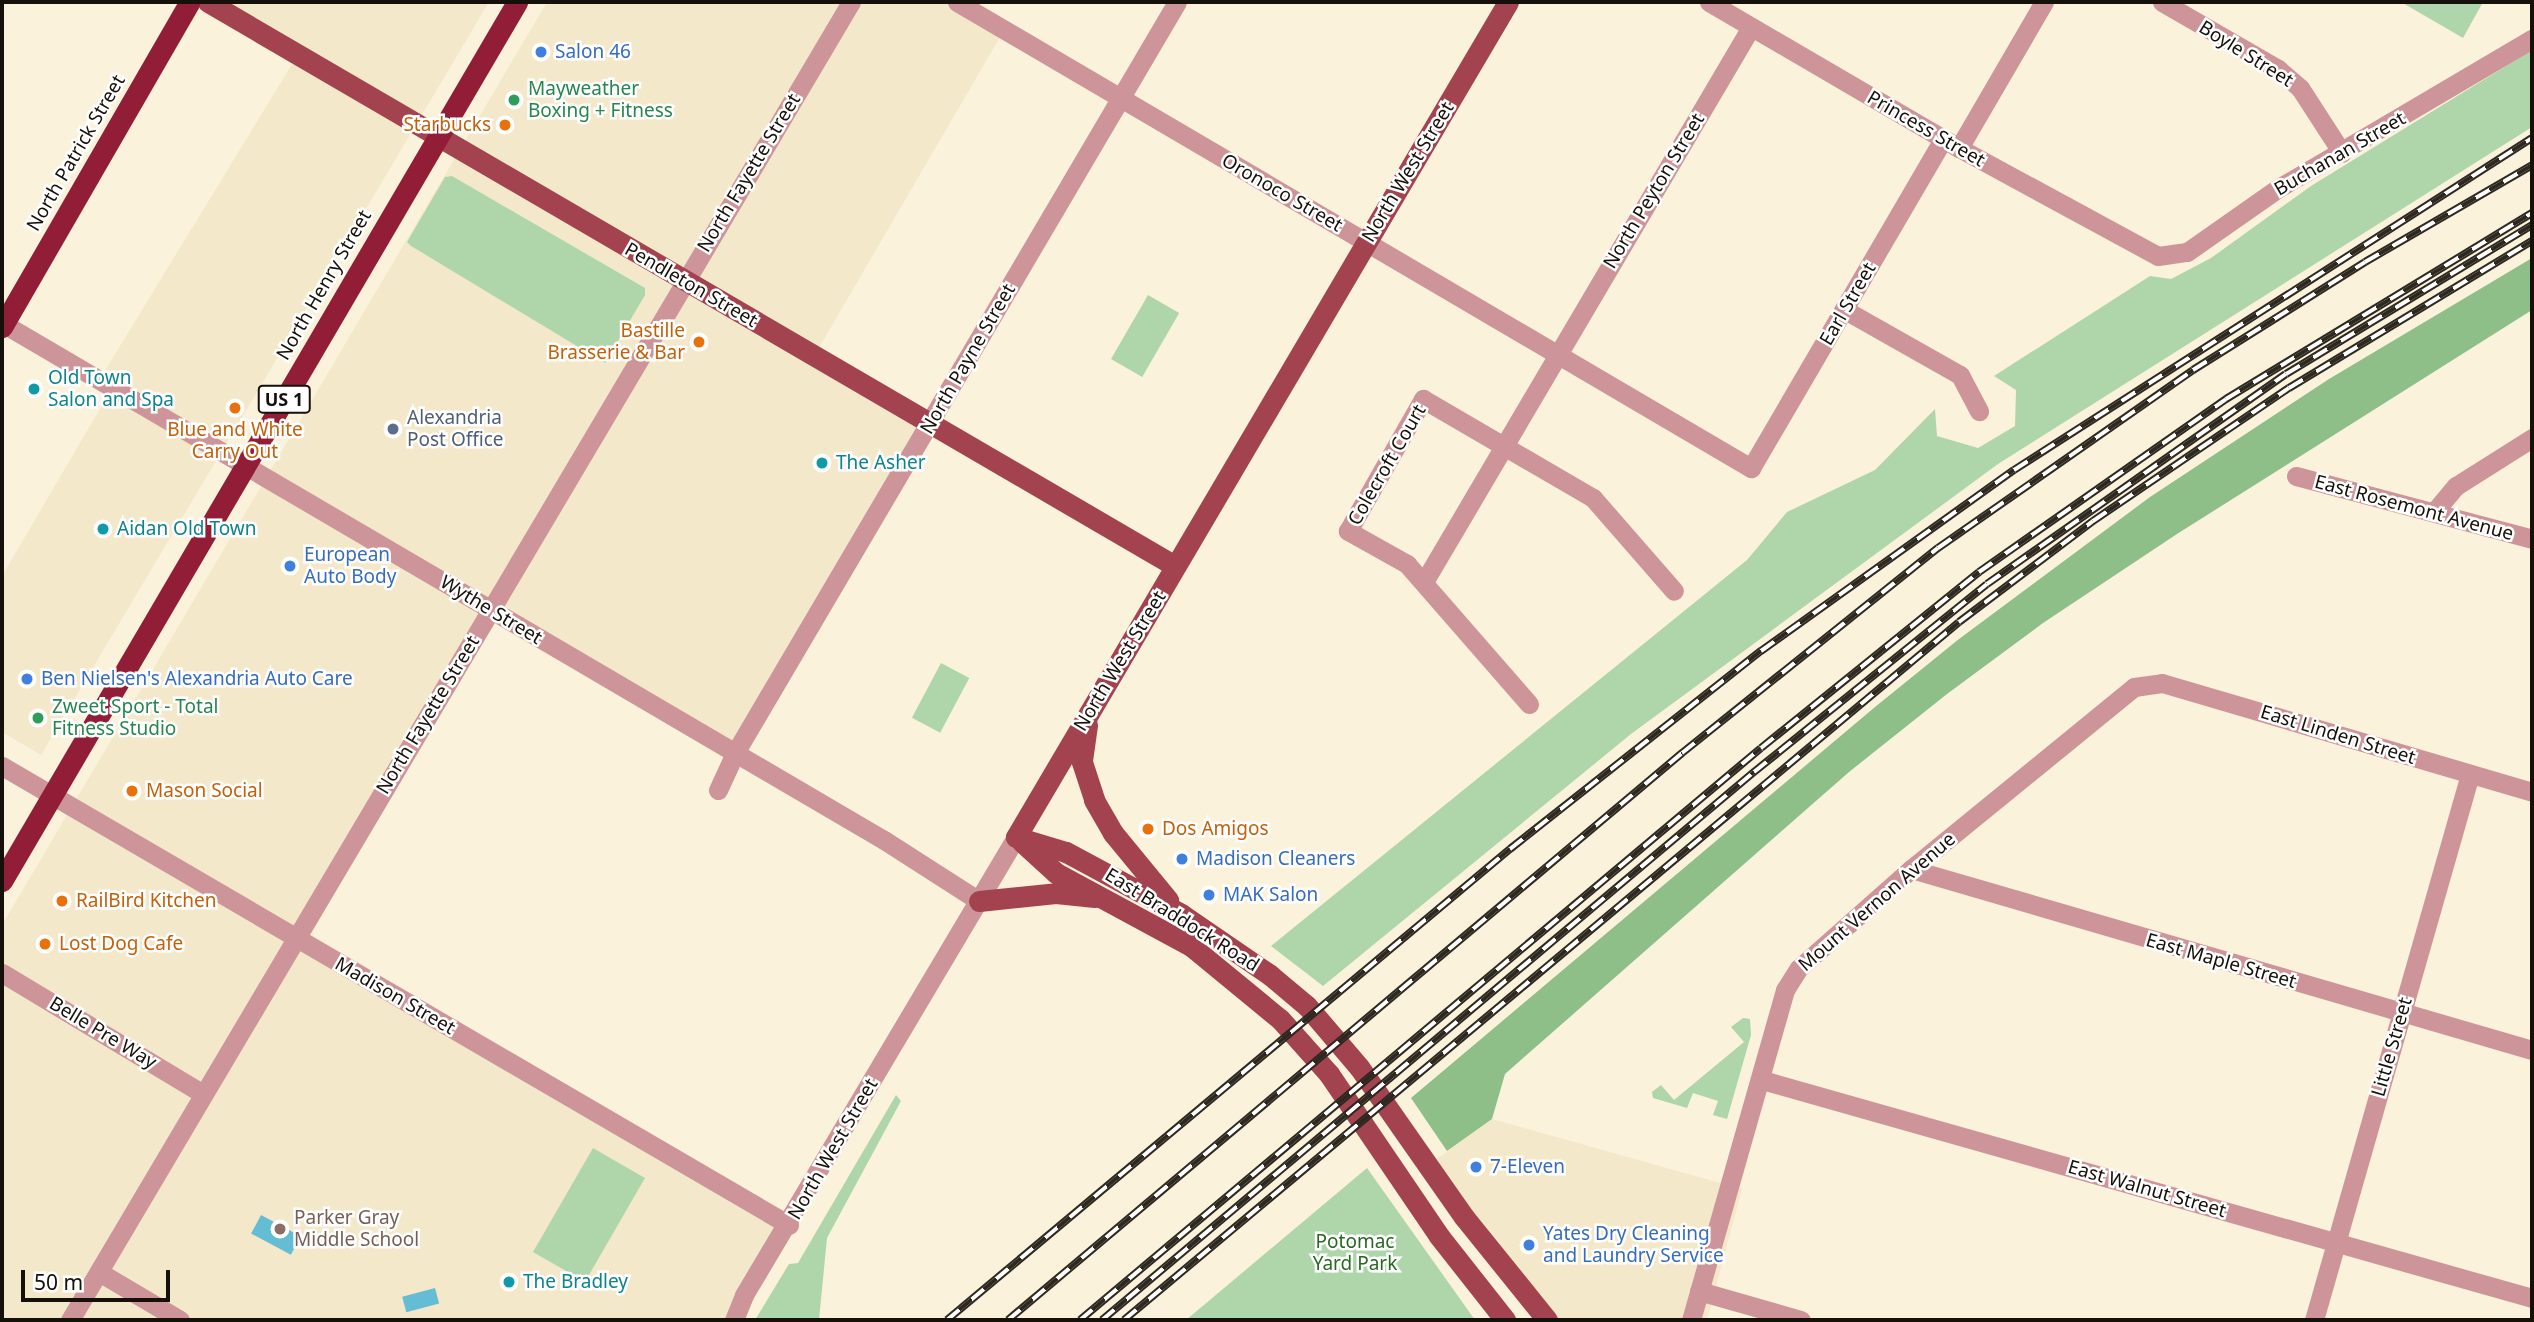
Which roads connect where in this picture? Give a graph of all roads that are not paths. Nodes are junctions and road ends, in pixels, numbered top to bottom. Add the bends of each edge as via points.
1 (190, 2) edge
2 (208, 2) edge
3 (517, 2) edge
4 (851, 2) edge
5 (957, 2) edge
6 (1177, 2) edge
7 (1508, 2) edge
8 (1709, 2) edge
9 (2044, 2) edge
10 (2162, 2) edge
11 (1751, 27) junction
12 (2532, 39) edge
13 (1121, 99) junction
14 (438, 136) junction
15 (1951, 144) junction
16 (2342, 153) junction
17 (1366, 243) junction
18 (2147, 252) joint
19 (685, 281) junction
20 (1845, 310) junction
21 (2, 324) edge
22 (1558, 355) junction
23 (1979, 411) dead end
24 (930, 424) junction
25 (2532, 438) edge
26 (1505, 445) junction
27 (244, 466) junction
28 (1751, 468) joint
29 (2296, 477) dead end
30 (2434, 512) junction
31 (2532, 539) edge
32 (1175, 566) junction
33 (1424, 582) junction
34 (1674, 591) dead end
35 (491, 610) junction
36 (2143, 683) joint
37 (1530, 704) dead end
38 (1088, 714) junction
39 (735, 753) junction
40 (2, 766) edge
41 (2470, 774) junction
42 (718, 790) dead end
43 (2532, 792) edge
44 (51, 796) junction
45 (1016, 837) junction
46 (1911, 869) junction
47 (2, 881) edge
48 (979, 901) junction
49 (1112, 901) junction
50 (1181, 915) junction
51 (296, 938) junction
52 (2, 973) edge
53 (2402, 1012) junction
54 (2532, 1050) edge
55 (1762, 1080) junction
56 (203, 1094) junction
57 (789, 1225) junction
58 (2335, 1243) junction
59 (99, 1272) junction
60 (1699, 1291) junction
61 (2532, 1298) edge
62 (71, 1320) edge
63 (180, 1320) edge
64 (734, 1320) edge
65 (1505, 1320) edge
66 (1547, 1320) edge
67 (1691, 1320) edge
68 (1801, 1320) edge
69 (2314, 1320) edge

1 - 21 highway, North Patrick Street
2 - 14 main road, Pendleton Street
3 - 14 highway, North Henry Street / US 1
4 - 19 street, North Fayette Street
5 - 13 street, Oronoco Street
6 - 13 street, North Payne Street
7 - 17 main road, North West Street
8 - 11 street, Princess Street
9 - 15 street, Earl Street
10 - 16 street, Boyle Street via 2278,69 2300,88
11 - 15 street, Princess Street
11 - 22 street, North Peyton Street
12 - 16 street, Buchanan Street
13 - 17 street, Oronoco Street
13 - 24 street, North Payne Street
14 - 19 main road, Pendleton Street
14 - 27 highway, North Henry Street / US 1
15 - 18 street, Princess Street
15 - 20 street, Earl Street
16 - 18 street, Buchanan Street via 2277,189 2187,252 2165,256
17 - 22 street, Oronoco Street
17 - 32 main road, North West Street
19 - 24 main road, Pendleton Street
19 - 35 street, North Fayette Street
20 - 23 street via 1960,375
20 - 28 street, Earl Street
21 - 27 street, Wythe Street
22 - 26 street
22 - 28 street, Oronoco Street
24 - 32 main road, Pendleton Street
24 - 39 street, North Payne Street
25 - 30 street via 2456,486
26 - 33 street
26 - 33 street, Colecroft Court via 1423,399 1348,531 1407,564
26 - 34 street, Colecroft Court via 1593,498
27 - 35 street, Wythe Street
27 - 44 highway, North Henry Street / US 1
29 - 30 street, East Rosemont Avenue
30 - 31 street, East Rosemont Avenue
32 - 38 main road, North West Street
33 - 37 street, Colecroft Court
35 - 39 street, Wythe Street
35 - 51 street, North Fayette Street
36 - 41 street, East Linden Street via 2175,687
36 - 46 street, Mount Vernon Avenue via 2111,704
38 - 45 main road, North West Street
38 - 50 main road via 1082,762 1094,800 1113,833
39 - 42 street, North Payne Street
39 - 48 street, Wythe Street
40 - 44 street, Madison Street
41 - 43 street, East Linden Street
41 - 53 street, Little Street
44 - 47 highway, North Henry Street / US 1
44 - 51 street, Madison Street
45 - 48 street, North West Street
45 - 49 main road, East Braddock Road via 1056,873
45 - 50 main road, East Braddock Road via 1066,852
46 - 53 street, East Maple Street
46 - 55 street, Mount Vernon Avenue via 1799,968 1785,990
48 - 49 main road via 1056,893
48 - 57 street, North West Street
49 - 65 main road, East Braddock Road via 1191,947 1280,1019 1329,1074 1439,1236
50 - 66 main road, East Braddock Road via 1307,1006 1359,1067 1464,1217
51 - 56 street, North Fayette Street
51 - 57 street, Madison Street
52 - 56 street, Belle Pre Way
53 - 54 street, East Maple Street
53 - 58 street, Little Street
55 - 58 street, East Walnut Street
55 - 60 street, Mount Vernon Avenue
56 - 59 street, North Fayette Street
57 - 64 street, North West Street
58 - 61 street, East Walnut Street
58 - 69 street, Little Street
59 - 62 street, North Fayette Street
59 - 63 street
60 - 67 street, Mount Vernon Avenue
60 - 68 street

